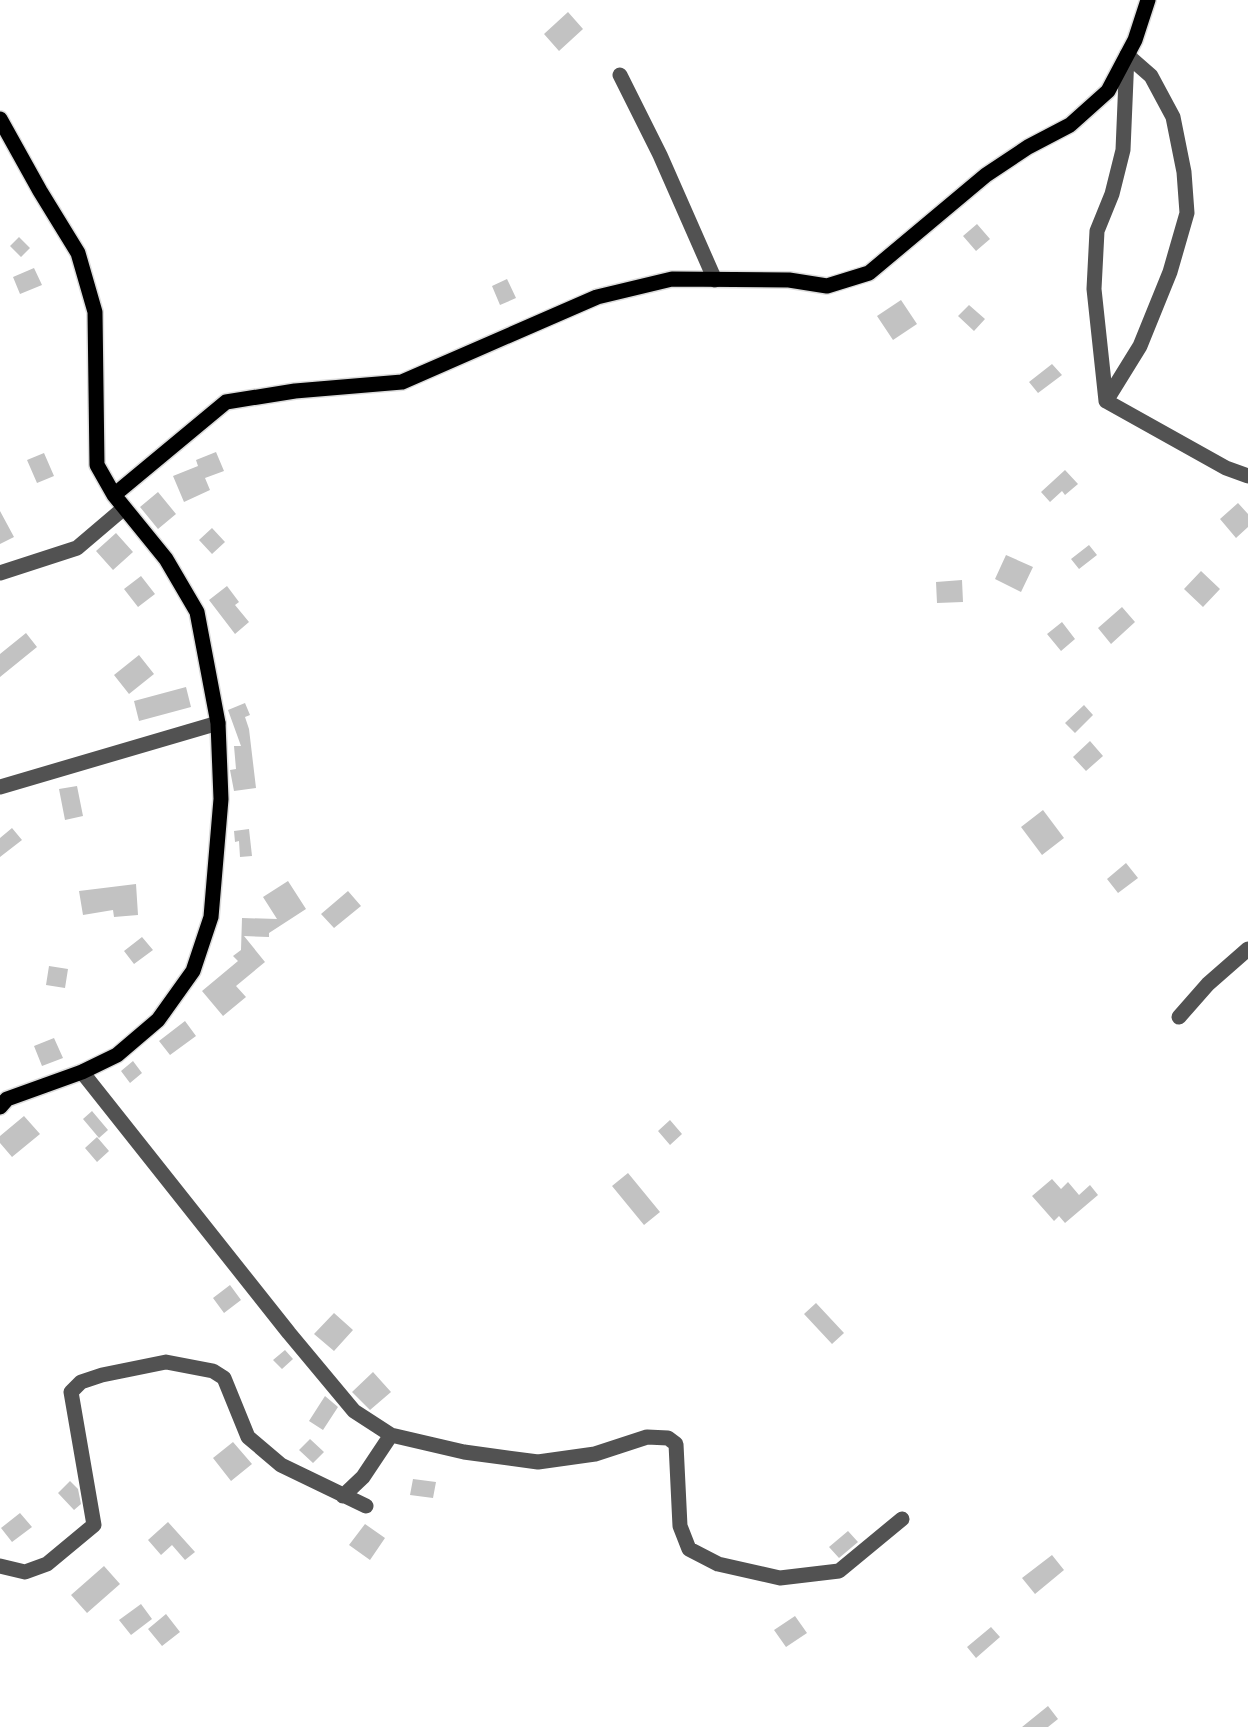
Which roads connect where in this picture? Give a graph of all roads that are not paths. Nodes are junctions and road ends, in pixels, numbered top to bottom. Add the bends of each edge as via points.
1 (1148, 0) edge
2 (1127, 56) junction
3 (620, 75) dead end
4 (0, 118) edge
5 (716, 280) junction
6 (1106, 401) junction
7 (1248, 476) edge
8 (114, 495) junction
9 (124, 508) junction
10 (0, 573) edge
11 (218, 723) junction
12 (0, 787) edge
13 (1248, 949) edge
14 (1179, 1017) dead end
15 (82, 1072) junction
16 (0, 1107) edge
17 (392, 1435) junction
18 (343, 1497) junction
19 (366, 1506) dead end
20 (902, 1519) dead end
21 (0, 1566) edge

1 - 2 main road
2 - 5 main road via 1108,91 1070,125 986,174 869,273 827,286 789,280
2 - 6 street via 1123,150 1097,231 1094,277
2 - 6 street via 1151,76 1173,117 1187,213 1170,272 1140,346
3 - 5 street
4 - 8 main road via 78,253 95,312 97,465
5 - 8 main road via 672,279 597,297 402,382 294,391 226,402
6 - 7 street via 1226,468
8 - 9 main road
9 - 10 street via 77,548
9 - 11 main road via 166,559 197,612
11 - 12 street
11 - 15 main road via 221,799 211,917 193,971 158,1020 117,1055
13 - 14 street via 1208,984
15 - 16 main road via 7,1100
15 - 17 street via 354,1411
17 - 18 street via 363,1477
17 - 20 street via 464,1452 538,1462 595,1454 647,1437 668,1438 676,1444 680,1526 689,1549 718,1564 780,1578 839,1571
18 - 19 street
18 - 21 street via 281,1466 248,1437 224,1378 213,1371 166,1362 102,1375 81,1382 72,1392 93,1525 47,1564 25,1572

